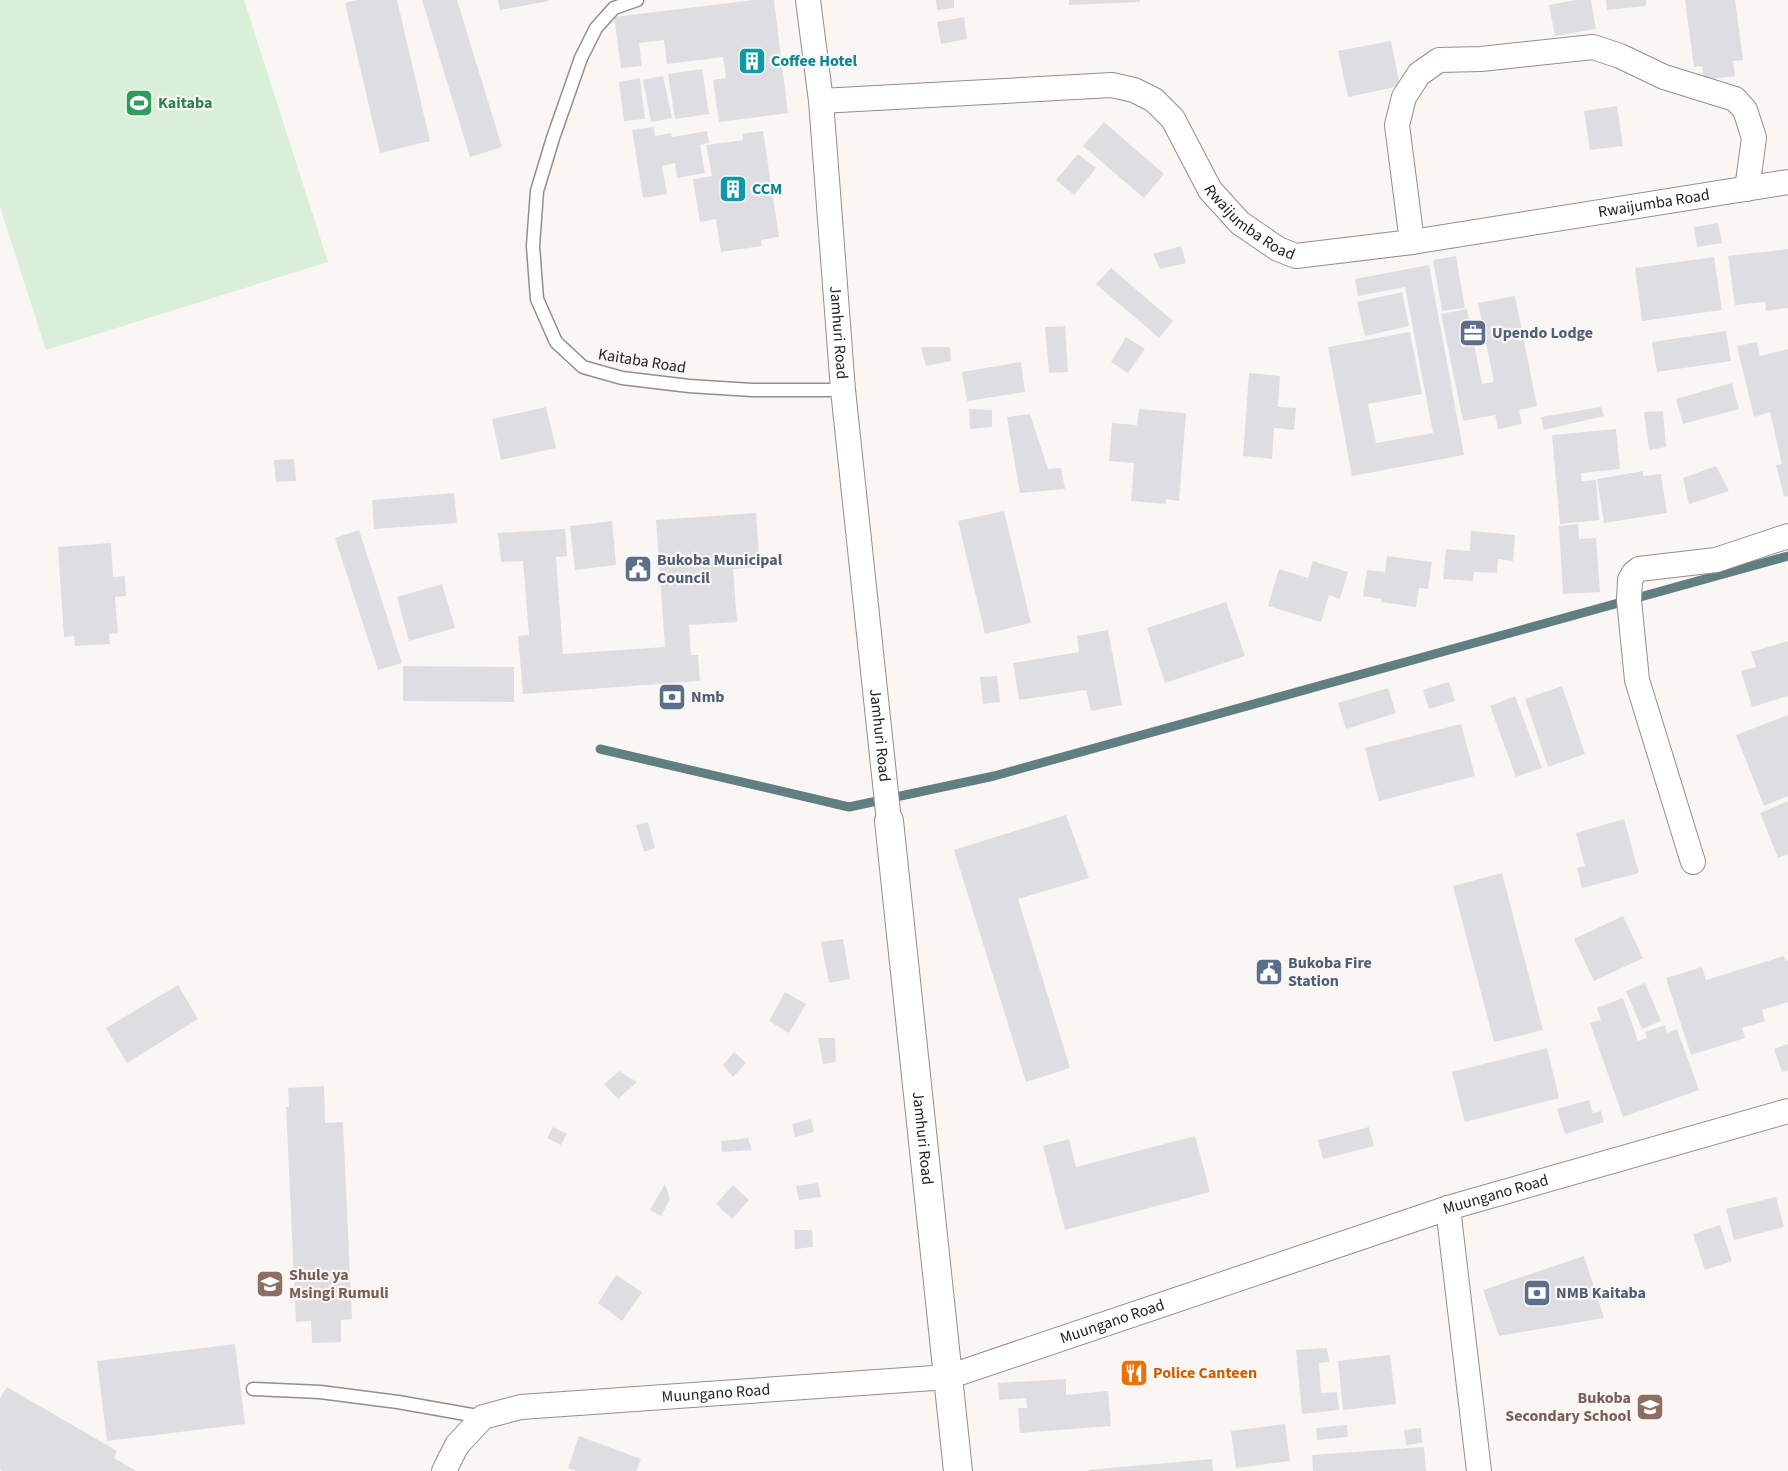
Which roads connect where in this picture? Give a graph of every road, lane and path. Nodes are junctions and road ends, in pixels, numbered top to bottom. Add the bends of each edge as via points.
1 (637, 0) edge
2 (808, 0) edge
3 (821, 101) junction
4 (1788, 182) edge
5 (1747, 189) junction
6 (1412, 242) junction
7 (843, 390) junction
8 (1788, 536) edge
9 (889, 821) joint
10 (1693, 862) dead end
11 (1788, 1111) edge
12 (1448, 1208) junction
13 (948, 1377) junction
14 (254, 1389) dead end
15 (483, 1417) junction
16 (444, 1471) edge
17 (958, 1471) edge
18 (1479, 1471) edge

1 - 7 lane, Kaitaba Road via 614,8 596,28 581,58 552,138 537,191 533,246 537,299 556,342 584,368 622,378 743,389
2 - 3 street, Jamhuri Road
3 - 6 street, Rwaijumba Road via 1112,85 1134,90 1154,100 1173,119 1210,190 1234,217 1278,249 1296,256
3 - 7 street, Jamhuri Road
4 - 5 street, Rwaijumba Road
5 - 6 street, Rwaijumba Road
5 - 6 street via 1754,138 1745,110 1734,99 1664,78 1593,46 1481,59 1439,60 1419,74 1404,97 1397,125
7 - 9 street, Jamhuri Road
8 - 10 street via 1716,560 1639,569 1630,580 1628,600 1637,680
9 - 13 street, Jamhuri Road
11 - 12 street, Muungano Road
12 - 13 street, Muungano Road
12 - 18 street
13 - 15 street, Muungano Road via 522,1407
13 - 17 street, Jamhuri Road
14 - 15 lane via 320,1392
15 - 16 street via 457,1445

